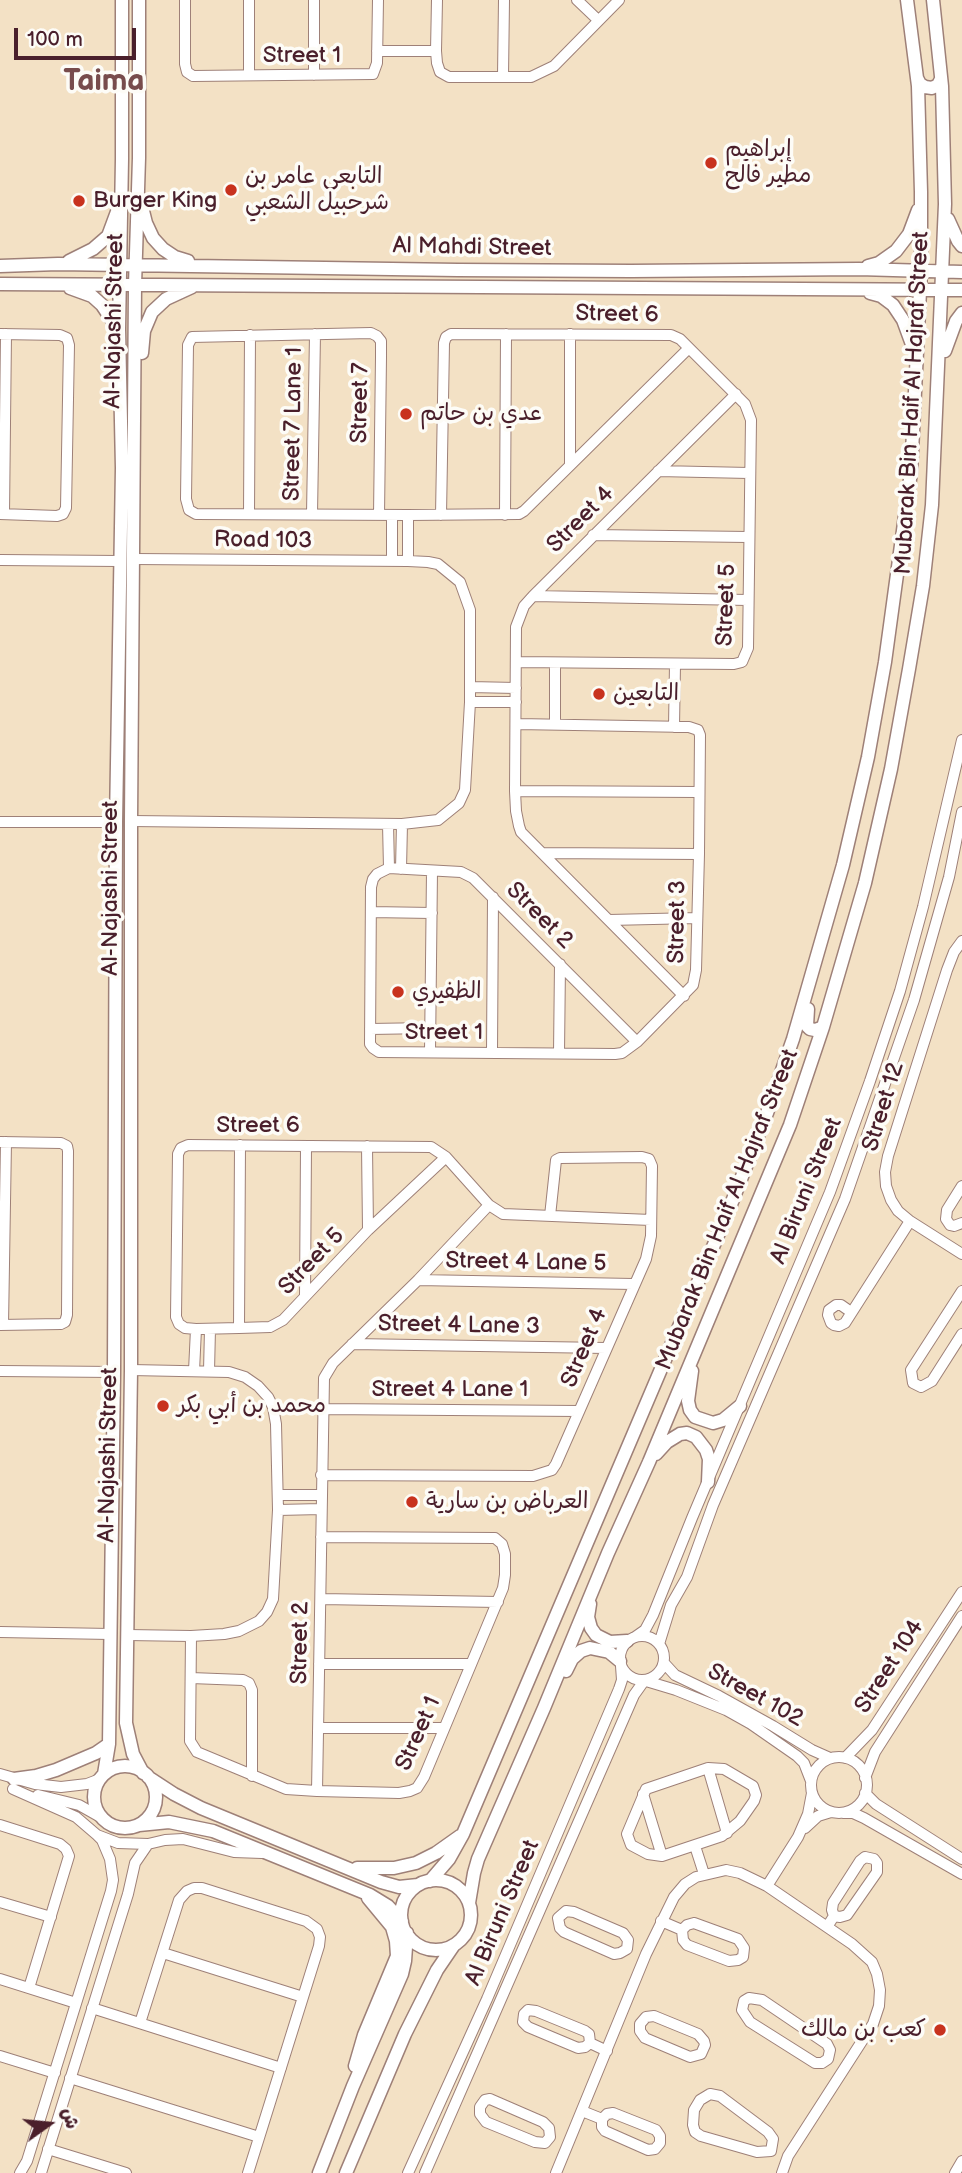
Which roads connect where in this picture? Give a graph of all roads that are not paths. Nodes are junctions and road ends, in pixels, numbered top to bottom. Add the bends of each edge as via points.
1 (122, 0) edge
2 (139, 0) edge
3 (185, 0) edge
4 (249, 0) edge
5 (314, 0) edge
6 (377, 0) edge
7 (437, 0) edge
8 (504, 0) edge
9 (577, 0) edge
10 (619, 0) edge
11 (907, 0) edge
12 (933, 0) edge
13 (598, 20) junction
14 (377, 51) junction
15 (436, 51) junction
16 (249, 75) junction
17 (314, 75) junction
18 (503, 76) junction
19 (917, 78) junction
20 (942, 79) junction
21 (138, 190) junction
22 (921, 192) junction
23 (122, 198) junction
24 (945, 204) junction
25 (962, 246) edge
26 (58, 264) junction
27 (120, 265) junction
28 (136, 265) junction
29 (199, 265) junction
30 (0, 266) edge
31 (416, 269) junction
32 (859, 269) junction
33 (471, 270) junction
34 (920, 271) junction
35 (943, 271) junction
36 (962, 271) edge
37 (0, 284) edge
38 (60, 285) junction
39 (119, 285) junction
40 (135, 285) junction
41 (196, 285) junction
42 (400, 285) junction
43 (453, 285) junction
44 (860, 289) junction
45 (920, 289) junction
46 (942, 290) junction
47 (962, 290) edge
48 (962, 313) edge
49 (119, 329) junction
50 (3, 334) edge
51 (315, 334) junction
52 (506, 334) junction
53 (570, 334) junction
54 (250, 335) junction
55 (689, 348) junction
56 (916, 355) junction
57 (736, 394) junction
58 (135, 395) junction
59 (937, 397) junction
60 (570, 465) junction
61 (658, 471) junction
62 (749, 473) junction
63 (2, 514) edge
64 (249, 514) junction
65 (312, 514) junction
66 (379, 515) junction
67 (392, 515) junction
68 (408, 515) junction
69 (441, 515) junction
70 (505, 515) junction
71 (593, 534) junction
72 (748, 537) junction
73 (134, 559) junction
74 (0, 560) edge
75 (119, 561) junction
76 (392, 561) junction
77 (408, 561) junction
78 (533, 596) junction
79 (748, 600) junction
80 (517, 662) junction
81 (555, 663) junction
82 (675, 664) junction
83 (470, 687) junction
84 (516, 688) junction
85 (132, 699) junction
86 (117, 701) junction
87 (470, 702) junction
88 (516, 702) junction
89 (517, 724) junction
90 (555, 724) junction
91 (117, 727) junction
92 (674, 727) junction
93 (132, 729) junction
94 (962, 740) edge
95 (515, 791) junction
96 (699, 792) junction
97 (962, 812) edge
98 (131, 821) junction
99 (0, 822) edge
100 (116, 822) junction
101 (388, 824) junction
102 (402, 824) junction
103 (542, 853) junction
104 (699, 854) junction
105 (389, 869) junction
106 (401, 869) junction
107 (432, 871) junction
108 (493, 897) junction
109 (371, 912) junction
110 (432, 913) junction
111 (697, 918) junction
112 (609, 920) junction
113 (115, 933) junction
114 (132, 934) junction
115 (962, 941) edge
116 (819, 953) junction
117 (115, 958) junction
118 (132, 960) junction
119 (560, 964) junction
120 (684, 996) junction
121 (823, 1027) junction
122 (430, 1028) junction
123 (370, 1029) junction
124 (637, 1042) junction
125 (430, 1052) junction
126 (492, 1052) junction
127 (559, 1053) junction
128 (3, 1142) edge
129 (240, 1145) junction
130 (306, 1146) junction
131 (367, 1146) junction
132 (446, 1157) junction
133 (750, 1157) junction
134 (768, 1174) junction
135 (962, 1186) edge
136 (489, 1205) junction
137 (550, 1216) junction
138 (651, 1220) junction
139 (909, 1221) junction
140 (962, 1223) edge
141 (950, 1225) junction
142 (368, 1230) junction
143 (811, 1236) junction
144 (940, 1241) junction
145 (825, 1244) junction
146 (962, 1254) edge
147 (802, 1258) junction
148 (816, 1265) junction
149 (418, 1280) junction
150 (633, 1284) junction
151 (962, 1291) edge
152 (305, 1296) junction
153 (851, 1312) dead end
154 (179, 1324) joint
155 (2, 1325) edge
156 (239, 1328) junction
157 (196, 1329) junction
158 (210, 1329) junction
159 (962, 1334) edge
160 (352, 1343) junction
161 (606, 1348) junction
162 (694, 1353) junction
163 (131, 1370) junction
164 (0, 1371) edge
165 (194, 1371) junction
166 (209, 1371) junction
167 (114, 1372) junction
168 (740, 1406) junction
169 (322, 1409) junction
170 (579, 1411) junction
171 (649, 1462) junction
172 (321, 1475) junction
173 (708, 1482) junction
174 (278, 1495) junction
175 (321, 1495) junction
176 (321, 1509) junction
177 (278, 1510) junction
178 (112, 1519) junction
179 (129, 1520) junction
180 (321, 1537) junction
181 (112, 1544) junction
182 (129, 1544) junction
183 (608, 1553) junction
184 (962, 1592) edge
185 (321, 1599) junction
186 (498, 1602) junction
187 (962, 1616) edge
188 (0, 1632) edge
189 (110, 1633) junction
190 (128, 1635) junction
191 (191, 1636) junction
192 (631, 1639) junction
193 (659, 1644) junction
194 (620, 1663) junction
195 (664, 1663) junction
196 (319, 1664) junction
197 (471, 1664) junction
198 (191, 1678) junction
199 (645, 1681) junction
200 (544, 1708) junction
201 (319, 1728) junction
202 (444, 1728) junction
203 (109, 1744) junction
204 (596, 1745) junction
205 (610, 1752) junction
206 (830, 1758) junction
207 (845, 1758) junction
208 (590, 1759) junction
209 (604, 1766) junction
210 (708, 1768) junction
211 (0, 1774) edge
212 (146, 1775) junction
213 (252, 1776) junction
214 (102, 1777) junction
215 (865, 1778) junction
216 (811, 1781) junction
217 (0, 1784) edge
218 (14, 1784) junction
219 (317, 1791) junction
220 (812, 1793) junction
221 (865, 1793) junction
222 (643, 1794) junction
223 (835, 1812) junction
224 (102, 1818) junction
225 (0, 1825) edge
226 (139, 1825) junction
227 (727, 1833) junction
228 (463, 1834) junction
229 (97, 1835) junction
230 (798, 1837) junction
231 (148, 1844) junction
232 (695, 1846) junction
233 (267, 1853) junction
234 (662, 1856) junction
235 (962, 1859) edge
236 (345, 1867) junction
237 (704, 1874) junction
238 (962, 1874) edge
239 (424, 1883) junction
240 (767, 1886) junction
241 (360, 1891) junction
242 (0, 1902) edge
243 (469, 1903) junction
244 (834, 1916) junction
245 (51, 1917) junction
246 (661, 1921) junction
247 (404, 1927) junction
248 (827, 1927) junction
249 (682, 1930) junction
250 (454, 1945) junction
251 (628, 1946) junction
252 (163, 1953) junction
253 (646, 1954) junction
254 (0, 1979) edge
255 (29, 1988) junction
256 (303, 1997) junction
257 (487, 1999) junction
258 (76, 2003) junction
259 (499, 2007) junction
260 (92, 2008) junction
261 (621, 2017) junction
262 (478, 2018) junction
263 (141, 2023) junction
264 (640, 2024) junction
265 (491, 2025) junction
266 (590, 2043) junction
267 (607, 2051) junction
268 (0, 2056) edge
269 (828, 2059) junction
270 (281, 2068) junction
271 (843, 2069) junction
272 (55, 2073) junction
273 (70, 2078) junction
274 (353, 2087) junction
275 (582, 2111) junction
276 (602, 2119) junction
277 (259, 2137) junction
278 (551, 2137) junction
279 (568, 2145) junction
280 (773, 2148) junction
281 (48, 2149) junction
282 (788, 2156) junction
283 (962, 2161) edge
284 (20, 2173) edge
285 (41, 2173) edge
286 (126, 2173) edge
287 (248, 2173) edge
288 (319, 2173) edge
289 (346, 2173) edge
290 (408, 2173) edge
291 (425, 2173) edge
292 (556, 2173) edge
293 (782, 2173) edge
294 (955, 2173) edge

1 - 23 main road, Al-Najashi Street
2 - 21 main road, Al-Najashi Street
3 - 16 street, Street 1 via 187,72 193,76
4 - 16 street
5 - 17 street
6 - 14 street
7 - 15 street
8 - 18 street
9 - 13 street
10 - 13 street
11 - 19 main road, Mubarak Bin Haif Al Hajraf Street
12 - 20 main road, Mubarak Bin Haif Al Hajraf Street
13 - 18 street via 547,71 531,77
14 - 15 street
14 - 17 street, Street 1 via 373,74
15 - 18 street via 440,72 449,77
16 - 17 street, Street 1
19 - 20 main road via 932,88
19 - 22 main road, Mubarak Bin Haif Al Hajraf Street
20 - 24 main road, Mubarak Bin Haif Al Hajraf Street
21 - 28 main road, Al-Najashi Street
21 - 29 main road via 153,238 176,257
22 - 32 main road via 909,234 896,251
22 - 34 main road, Mubarak Bin Haif Al Hajraf Street
23 - 26 main road via 108,236 75,260
23 - 27 main road, Al-Najashi Street
24 - 25 main road via 949,224
24 - 35 main road, Mubarak Bin Haif Al Hajraf Street
26 - 27 main road, Al Mahdi Street
26 - 30 main road, Al Mahdi Street
27 - 28 main road, Al Mahdi Street
27 - 39 main road, Al-Najashi Street
28 - 29 main road, Al Mahdi Street
28 - 40 main road, Al-Najashi Street
29 - 31 main road, Al Mahdi Street
31 - 33 main road, Al Mahdi Street
31 - 42 main road via 415,278
32 - 33 main road, Al Mahdi Street
32 - 34 main road, Al Mahdi Street
33 - 43 main road via 455,277
34 - 35 main road, Al Mahdi Street
34 - 45 main road, Mubarak Bin Haif Al Hajraf Street
35 - 36 main road, Al Mahdi Street
35 - 46 main road, Mubarak Bin Haif Al Hajraf Street
37 - 38 main road, Al Mahdi Street
38 - 39 main road, Al Mahdi Street
38 - 49 main road via 92,296
39 - 40 main road, Al Mahdi Street
39 - 49 main road, Al-Najashi Street
40 - 41 main road, Al Mahdi Street
40 - 58 main road, Al-Najashi Street
41 - 42 main road, Al Mahdi Street
41 - 58 main road via 166,299 152,312 144,331
42 - 43 main road, Al Mahdi Street
43 - 44 main road, Al Mahdi Street
44 - 45 main road, Al Mahdi Street
44 - 56 main road via 893,304
45 - 46 main road, Al Mahdi Street
45 - 56 main road, Mubarak Bin Haif Al Hajraf Street
46 - 47 main road, Al Mahdi Street
46 - 59 main road, Mubarak Bin Haif Al Hajraf Street
48 - 59 main road via 946,344
49 - 75 main road, Al-Najashi Street
50 - 63 street
50 - 63 street via 60,335 69,345 66,508 57,516
51 - 54 street, Street 7
51 - 65 street, Street 7 Lane 1
51 - 66 street, Street 7 via 371,333 381,341
52 - 53 street, Street 6
52 - 69 street, Street 6 via 446,337
52 - 70 street
53 - 55 street, Street 6 via 671,335
53 - 60 street
54 - 64 street
54 - 64 street, Street 7 via 201,335 192,337 188,345 186,499 189,510 196,514
55 - 57 street, Street 5
55 - 60 street
56 - 116 main road, Mubarak Bin Haif Al Hajraf Street via 911,472 886,662 868,757
57 - 61 street, Street 4
57 - 62 street, Street 5 via 751,420
58 - 73 main road, Al-Najashi Street
59 - 121 main road, Mubarak Bin Haif Al Hajraf Street via 923,586 891,769 865,883
60 - 70 street via 524,511
61 - 62 street
61 - 71 street, Street 4
62 - 72 street, Street 5
64 - 65 street, Street 7
65 - 66 street, Street 7
66 - 67 street
67 - 68 street
67 - 76 street
68 - 69 street
68 - 77 street
69 - 70 street
71 - 72 street
71 - 78 street, Street 4
72 - 79 street, Street 5
73 - 76 street, Road 103
73 - 85 main road, Al-Najashi Street
74 - 75 street
75 - 86 main road, Al-Najashi Street
76 - 77 street, Road 103
77 - 83 street, Road 103 via 438,564 460,582 470,610
78 - 79 street
78 - 80 street, Street 4 via 518,617
79 - 82 street, Street 5 via 748,648 742,662
80 - 81 street, Street 5
80 - 84 street, Street 4
81 - 82 street, Street 5
81 - 90 street
82 - 92 street
83 - 84 street
83 - 87 street, Road 103
84 - 88 street, Street 4
85 - 86 main road
85 - 93 main road, Al-Najashi Street
86 - 91 main road, Al-Najashi Street
87 - 88 street
87 - 102 street, Road 103 via 467,772 459,803 438,820
88 - 89 street, Street 3
89 - 90 street, Street 3
89 - 95 street, Street 3
90 - 92 street, Street 3
91 - 93 main road via 123,724
91 - 100 main road, Al-Najashi Street
92 - 96 street, Street 3 via 695,728 700,735
93 - 98 main road, Al-Najashi Street
94 - 143 street, Al Biruni Street via 900,991
95 - 96 street
95 - 103 street, Street 3 via 519,826
96 - 104 street, Street 3
97 - 145 street, Al Biruni Street via 914,1000
98 - 101 street, Road 103
98 - 114 main road, Al-Najashi Street
99 - 100 street
100 - 113 main road, Al-Najashi Street
101 - 102 street, Road 103
101 - 105 street
102 - 106 street
103 - 104 street
103 - 112 street, Street 3
104 - 111 street, Street 3
105 - 106 street, Street 2
105 - 109 street via 373,880
106 - 107 street, Street 2
107 - 108 street, Street 2 via 467,874
107 - 110 street
108 - 119 street, Street 2
108 - 126 street
109 - 110 street
109 - 123 street
110 - 122 street
111 - 112 street
111 - 120 street, Street 3 via 695,979
112 - 120 street, Street 3
113 - 114 main road via 123,939
113 - 117 main road, Al-Najashi Street
114 - 118 main road, Al-Najashi Street
115 - 139 street, Street 12 via 947,970 888,1156 886,1186 898,1211
116 - 121 main road via 806,1023 812,1030
116 - 133 main road, Mubarak Bin Haif Al Hajraf Street
117 - 118 main road via 125,955
117 - 167 main road, Al-Najashi Street
118 - 163 main road, Al-Najashi Street
119 - 124 street, Street 2
119 - 127 street
120 - 124 street, Street 1
121 - 134 main road, Mubarak Bin Haif Al Hajraf Street
122 - 123 street
122 - 125 street
123 - 125 street, Street 1 via 370,1044 379,1052
124 - 127 street, Street 1 via 615,1054
125 - 126 street, Street 1
126 - 127 street, Street 1
128 - 155 street
128 - 155 street via 67,1146 67,1315 61,1324
129 - 130 street, Street 6
129 - 154 street, Street 6 via 188,1145 178,1154
129 - 156 street
130 - 131 street, Street 6
130 - 152 street
131 - 132 street, Street 6 via 431,1147
131 - 142 street
132 - 136 street
132 - 142 street, Street 5
133 - 134 main road via 761,1153 768,1157
133 - 228 main road, Mubarak Bin Haif Al Hajraf Street
134 - 162 main road, Mubarak Bin Haif Al Hajraf Street
135 - 141 street via 947,1210
136 - 137 street via 503,1214
136 - 149 street
137 - 138 street
137 - 138 street, Street 4 via 556,1160 642,1157 652,1166
138 - 150 street, Street 4 via 646,1259
139 - 144 street, Street 12
139 - 153 street
140 - 141 street
141 - 144 street
142 - 152 street, Street 5
143 - 145 street via 814,1244
143 - 147 street, Al Biruni Street
144 - 146 street, Street 12
145 - 148 street, Al Biruni Street
147 - 148 street via 810,1256
147 - 168 street, Al Biruni Street
148 - 193 street, Al Biruni Street via 713,1505 687,1578 671,1605
149 - 150 street, Street 4 Lane 5
149 - 160 street
150 - 161 street, Street 4
151 - 159 street via 911,1370 913,1383 921,1387 932,1381
152 - 156 street, Street 5 via 283,1320 270,1326
154 - 157 street, Street 5
156 - 158 street, Street 5
157 - 158 street, Street 5
157 - 165 street
158 - 166 street
160 - 161 street, Street 4 Lane 3
160 - 169 street via 324,1378
161 - 170 street, Street 4
162 - 168 main road via 688,1401 695,1417 713,1423
162 - 171 main road, Mubarak Bin Haif Al Hajraf Street
163 - 165 street
163 - 179 main road, Al-Najashi Street
164 - 167 street
165 - 166 street
166 - 174 street via 245,1377 268,1397 276,1424
167 - 178 main road, Al-Najashi Street
168 - 173 street, Al Biruni Street
169 - 170 street, Street 4 Lane 1
169 - 172 street
170 - 172 street, Street 4 via 556,1464 545,1474
171 - 173 main road via 674,1437 688,1433 706,1450
171 - 183 main road, Mubarak Bin Haif Al Hajraf Street
172 - 175 street
173 - 192 street, Al Biruni Street via 653,1615 645,1630
174 - 175 street
174 - 177 street
175 - 176 street, Street 2
176 - 177 street
176 - 180 street, Street 2
177 - 191 street via 275,1587 267,1612 239,1631
178 - 179 main road via 119,1523
178 - 181 main road, Al-Najashi Street
179 - 182 main road, Al-Najashi Street
180 - 185 street, Street 2
180 - 186 street, Street 1 via 495,1538 505,1554 506,1575
181 - 182 main road via 121,1540
181 - 189 main road, Al-Najashi Street
182 - 190 main road, Al-Najashi Street
183 - 192 main road via 588,1617 596,1635 610,1642
183 - 200 main road, Mubarak Bin Haif Al Hajraf Street
184 - 207 street, Street 104 via 872,1730
185 - 186 street
185 - 196 street, Street 2
186 - 197 street, Street 1
187 - 215 street, Street 104 via 875,1752
188 - 189 street
189 - 203 main road, Al-Najashi Street
190 - 191 street
190 - 212 main road, Al-Najashi Street via 126,1723 130,1744
191 - 198 street, Street 1
192 - 193 street via 644,1636
192 - 194 street via 620,1653
193 - 195 street
194 - 199 street via 626,1674
194 - 200 main road via 609,1652 581,1651
194 - 204 street, Al Biruni Street via 622,1680
195 - 199 street via 658,1675
195 - 206 street, Street 102 via 675,1675
196 - 197 street
196 - 201 street, Street 2
197 - 202 street, Street 1
198 - 213 street, Street 1 via 193,1747
198 - 213 street via 249,1683
199 - 205 street, Al Biruni Street via 634,1695
199 - 216 street, Street 102 via 726,1710 751,1724 797,1756
200 - 243 main road, Mubarak Bin Haif Al Hajraf Street via 478,1859
201 - 202 street
201 - 219 street, Street 2
202 - 219 street, Street 1 via 424,1777 410,1791
203 - 214 main road, Al-Najashi Street
203 - 218 main road
204 - 205 street via 602,1753
204 - 208 street, Al Biruni Street
205 - 209 street, Al Biruni Street
206 - 207 street
206 - 216 street via 814,1771
207 - 215 street via 861,1769
208 - 209 street via 598,1756
208 - 257 street, Al Biruni Street
209 - 259 street, Al Biruni Street
210 - 222 street via 651,1786
210 - 227 street
210 - 227 street via 735,1774 755,1790 752,1805
211 - 218 street
212 - 214 main road via 123,1767
212 - 226 main road via 155,1790 155,1803
212 - 236 main road via 187,1802
213 - 219 street, Street 1 via 286,1789
214 - 218 street via 74,1787
214 - 224 main road via 94,1799
215 - 221 street
216 - 220 street
217 - 218 street
218 - 224 street via 79,1805
218 - 229 street via 76,1817
220 - 223 street via 816,1801
220 - 230 street
221 - 223 street via 850,1810
221 - 235 street
222 - 234 street
222 - 234 street via 628,1841 636,1850
223 - 230 street via 818,1816
223 - 238 street via 864,1818
224 - 226 main road via 119,1828
225 - 245 street via 60,1844 68,1852
226 - 233 main road via 169,1822 198,1827
227 - 232 street
228 - 236 main road via 416,1863 382,1869
228 - 239 main road, Mubarak Bin Haif Al Hajraf Street via 449,1859
229 - 231 street via 118,1843
229 - 258 street via 110,1859 113,1880
230 - 240 street
231 - 233 street via 183,1839 234,1852
231 - 260 street via 135,1863
232 - 234 street
232 - 237 street
233 - 241 main road
236 - 239 main road via 399,1887
237 - 240 street via 726,1870
237 - 246 street via 685,1884
239 - 243 main road via 444,1881
239 - 247 main road via 404,1901
240 - 248 street
241 - 247 main road via 388,1906
241 - 274 main road via 386,1919 397,1949 361,2045
242 - 245 street
243 - 250 main road via 468,1930
244 - 244 street via 847,1915 877,1872 874,1859 860,1861 833,1903
244 - 248 street
245 - 255 street
246 - 249 street
246 - 253 street
247 - 250 main road via 416,1943 428,1949
247 - 274 main road via 402,1975
248 - 271 street via 872,1962 880,1990 873,2024
249 - 249 street via 687,1945 729,1961 744,1954 741,1941 728,1935 694,1923
250 - 289 main road via 405,2034
251 - 251 street via 623,1933 574,1912 558,1917 564,1932 614,1954
251 - 253 street
252 - 256 street
252 - 256 street via 179,1900 187,1891 202,1888 306,1921 317,1929 320,1941
252 - 263 street
253 - 261 street
254 - 255 street
255 - 258 street
256 - 270 street
257 - 259 street via 491,2007
257 - 262 street, Al Biruni Street
258 - 272 street
259 - 265 street, Al Biruni Street
260 - 263 street
260 - 273 street
261 - 264 street
261 - 267 street
262 - 265 street via 486,2016
262 - 290 street, Al Biruni Street
263 - 270 street
264 - 264 street via 645,2038 690,2057 704,2050 698,2034 654,2016
265 - 291 street, Al Biruni Street
266 - 266 street via 585,2031 536,2011 524,2014 528,2027 578,2048
266 - 267 street
267 - 275 street
268 - 272 street
269 - 269 street via 827,2044 762,2000 744,2001 742,2010 750,2022 815,2063
269 - 271 street
270 - 277 street
271 - 282 street
272 - 284 street
273 - 277 street
273 - 281 street
274 - 288 main road
275 - 276 street
275 - 279 street
276 - 276 street via 605,2132 648,2150 660,2143 656,2130 615,2113
277 - 287 street
278 - 278 street via 543,2122 496,2101 481,2104 480,2114 486,2122 535,2142 545,2143
278 - 279 street
279 - 292 street
280 - 280 street via 768,2132 720,2096 710,2094 696,2104 693,2125 701,2136 757,2152
280 - 282 street
281 - 285 street
281 - 286 street
282 - 293 street
283 - 294 street

